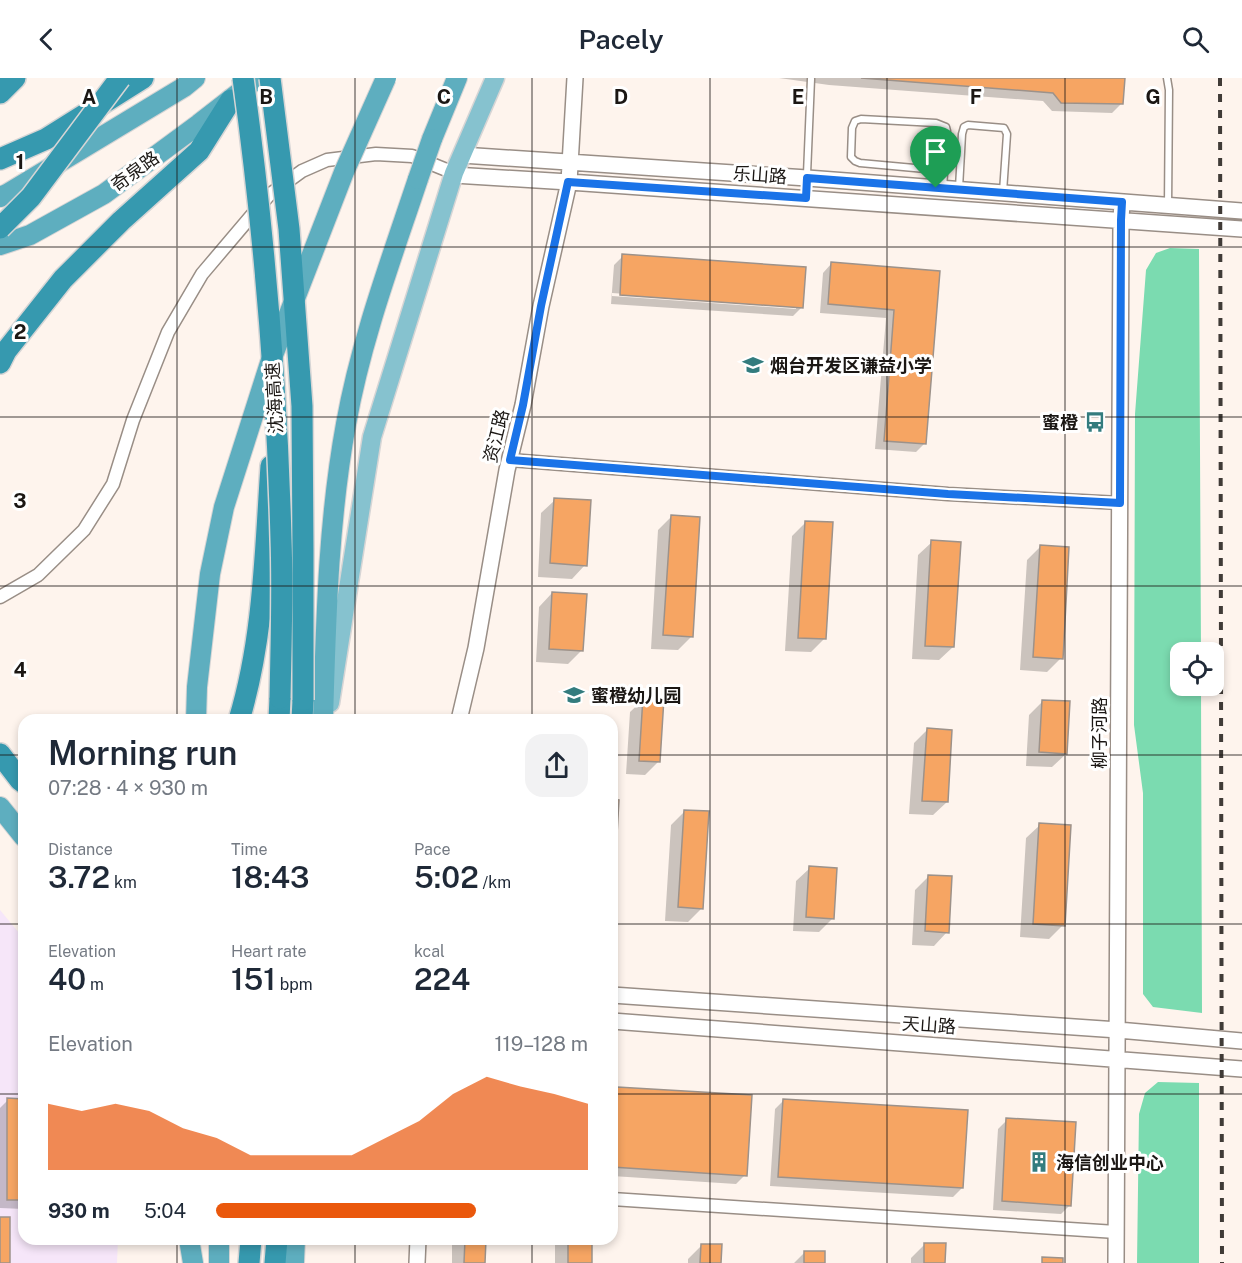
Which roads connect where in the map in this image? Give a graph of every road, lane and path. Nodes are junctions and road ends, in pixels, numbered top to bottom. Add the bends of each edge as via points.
1 (15, 78) edge
2 (120, 78) edge
3 (143, 78) edge
4 (195, 78) edge
5 (243, 78) edge
6 (258, 78) edge
7 (270, 78) edge
8 (386, 78) edge
9 (457, 78) edge
10 (495, 78) edge
11 (575, 78) edge
12 (1167, 78) edge
13 (811, 79) edge
14 (0, 93) edge
15 (231, 100) junction
16 (462, 155) junction
17 (0, 159) edge
18 (570, 161) junction
19 (454, 174) junction
20 (807, 178) junction
21 (568, 182) junction
22 (946, 189) junction
23 (1003, 193) junction
24 (0, 196) edge
25 (806, 198) junction
26 (1122, 202) junction
27 (1168, 206) junction
28 (1242, 211) edge
29 (1121, 220) junction
30 (0, 228) edge
31 (1242, 229) edge
32 (0, 245) edge
33 (0, 363) edge
34 (275, 405) junction
35 (510, 460) junction
36 (1120, 503) junction
37 (0, 597) edge
38 (302, 710) edge
39 (196, 714) edge
40 (240, 714) edge
41 (279, 714) edge
42 (325, 714) edge
43 (326, 714) edge
44 (460, 714) edge
45 (0, 754) edge
46 (18, 777) edge
47 (0, 807) edge
48 (18, 830) edge
49 (618, 995) edge
50 (618, 1021) edge
51 (1118, 1030) junction
52 (1242, 1041) edge
53 (1118, 1059) junction
54 (1242, 1069) edge
55 (618, 1199) edge
56 (1116, 1232) junction
57 (190, 1245) edge
58 (219, 1245) edge
59 (250, 1245) edge
60 (276, 1245) edge
61 (295, 1245) edge
62 (418, 1245) edge
63 (193, 1263) edge
64 (219, 1263) edge
65 (249, 1263) edge
66 (275, 1263) edge
67 (294, 1263) edge
68 (417, 1263) edge
69 (1116, 1263) edge

1 - 14 highway
2 - 30 highway, bridge via 31,197
3 - 17 highway via 46,139
4 - 24 highway
5 - 34 highway, 沈海高速, bridge via 256,172
6 - 15 highway, 奇泉路
7 - 38 highway, 沈海高速, bridge via 289,229 302,406
8 - 39 highway, bridge via 344,172 270,363 224,507 210,574
9 - 42 highway, bridge via 432,139 368,331 346,423 334,503
10 - 16 main road
11 - 18 street, 资江路
12 - 27 lane
13 - 20 lane
15 - 32 highway, 奇泉路 via 104,194 30,235
15 - 33 highway via 199,151 63,279
16 - 18 street, 乐山路
16 - 19 main road
18 - 20 street, 乐山路
18 - 21 street, 资江路
19 - 21 street, 乐山路
19 - 37 street via 412,156 376,154 327,160 302,171 269,195 202,274 168,332 113,484 84,530 38,575
19 - 43 main road via 372,437
20 - 22 street, 乐山路
20 - 25 lane
21 - 25 street, 乐山路
21 - 35 street, 资江路
22 - 22 lane via 945,126 855,121 851,157 855,161 934,170
22 - 23 street, 乐山路
22 - 23 lane via 964,128 997,127 1004,128 1007,134
23 - 26 street, 乐山路
25 - 29 street, 乐山路
26 - 27 street, 乐山路
26 - 29 street, 柳子河路
27 - 28 street, 乐山路
29 - 31 street, 乐山路
29 - 36 street, 柳子河路
34 - 40 highway, bridge via 256,648
34 - 41 highway, 沈海高速, bridge via 281,541
35 - 36 street via 948,494
35 - 44 street, 资江路
36 - 51 street, 柳子河路
45 - 46 highway
47 - 48 highway
49 - 51 street, 天山路
50 - 53 street, 天山路
51 - 52 street, 天山路
51 - 53 street, 柳子河路
53 - 54 street, 天山路
53 - 56 street, 柳子河路
55 - 56 street
56 - 69 street, 柳子河路
57 - 63 highway
58 - 64 highway
59 - 65 highway
60 - 66 highway
61 - 67 highway
62 - 68 street

